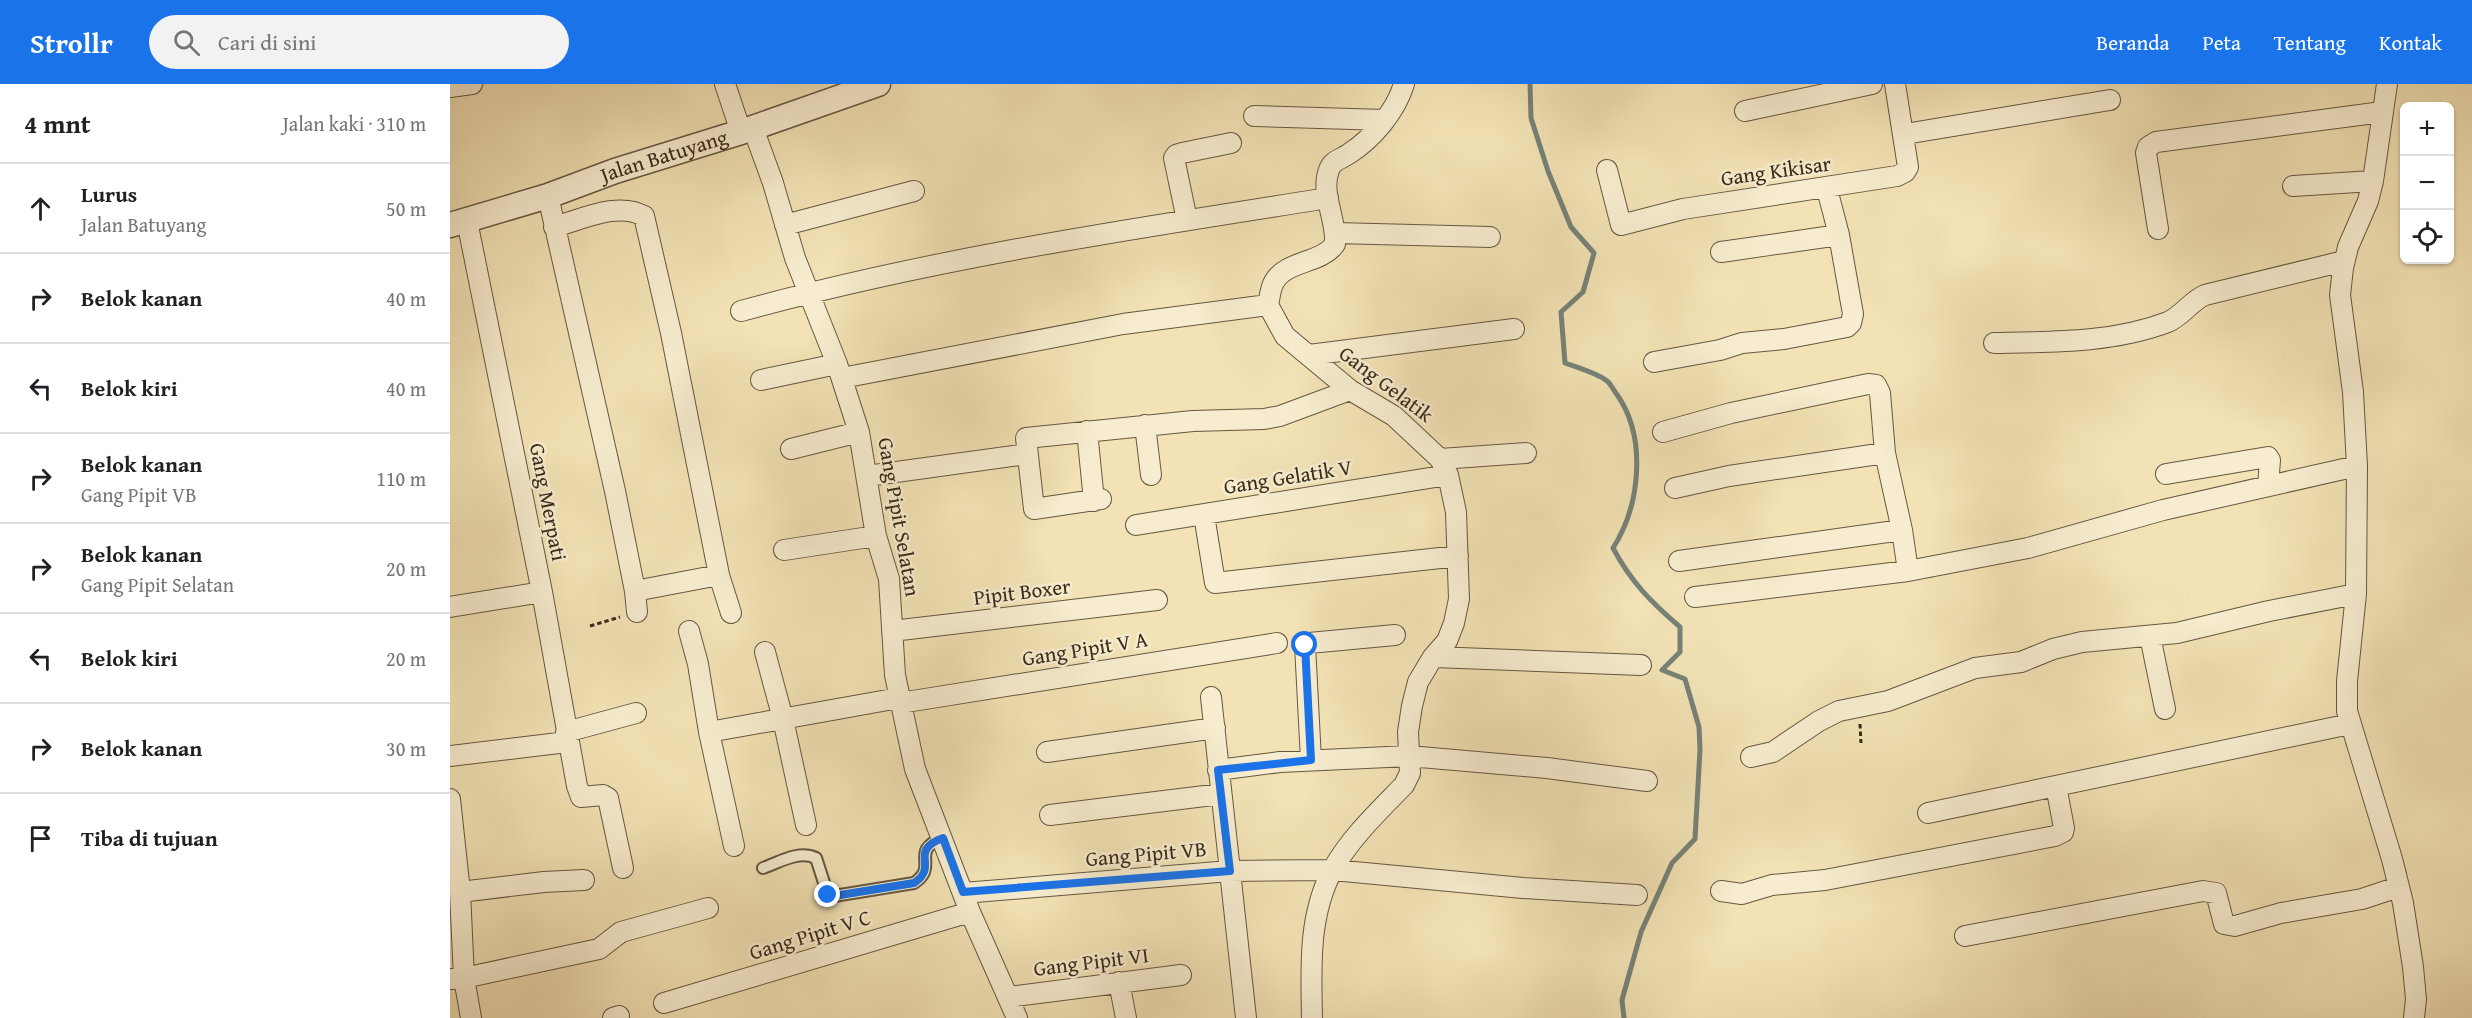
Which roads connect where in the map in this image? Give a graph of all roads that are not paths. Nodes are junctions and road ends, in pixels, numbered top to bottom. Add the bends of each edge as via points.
1 (472, 84) edge
2 (725, 84) edge
3 (878, 84) edge
4 (1404, 84) edge
5 (1872, 84) edge
6 (1895, 84) edge
7 (2387, 84) edge
8 (450, 87) edge
9 (1826, 89) edge
10 (2110, 100) dead end
11 (1745, 111) dead end
12 (2382, 112) junction
13 (1254, 116) dead end
14 (1385, 120) junction
15 (747, 130) junction
16 (1905, 134) junction
17 (1231, 143) dead end
18 (1607, 170) dead end
19 (2373, 181) junction
20 (2293, 186) dead end
21 (1827, 189) junction
22 (914, 191) dead end
23 (549, 196) junction
24 (1328, 198) junction
25 (1187, 220) junction
26 (459, 223) edge
27 (785, 225) junction
28 (554, 227) junction
29 (2158, 229) dead end
30 (1336, 233) junction
31 (1839, 235) junction
32 (1490, 237) dead end
33 (1721, 252) dead end
34 (2344, 261) junction
35 (810, 292) junction
36 (1268, 305) junction
37 (741, 311) dead end
38 (1514, 329) dead end
39 (1994, 343) dead end
40 (1309, 355) junction
41 (1654, 362) dead end
42 (840, 371) junction
43 (761, 380) dead end
44 (1350, 390) junction
45 (1145, 425) junction
46 (1087, 431) junction
47 (859, 432) junction
48 (1663, 432) dead end
49 (791, 449) dead end
50 (1527, 453) dead end
51 (1885, 453) junction
52 (1027, 454) junction
53 (2357, 466) junction
54 (1444, 467) junction
55 (2166, 474) dead end
56 (1151, 475) dead end
57 (867, 476) junction
58 (2268, 486) junction
59 (1675, 488) dead end
60 (1204, 515) junction
61 (1136, 525) dead end
62 (1902, 530) junction
63 (876, 536) junction
64 (784, 550) dead end
65 (1458, 556) junction
66 (1679, 561) dead end
67 (1908, 571) junction
68 (719, 575) junction
69 (635, 591) junction
70 (542, 592) junction
71 (2356, 594) junction
72 (1695, 597) dead end
73 (1157, 600) dead end
74 (450, 607) edge
75 (637, 612) road end
76 (731, 613) dead end
77 (689, 631) dead end
78 (892, 631) junction
79 (1395, 635) dead end
80 (2150, 636) junction
81 (1276, 643) dead end
82 (765, 652) dead end
83 (1432, 657) junction
84 (1641, 664) dead end
85 (1210, 697) dead end
86 (900, 700) junction
87 (2165, 709) dead end
88 (636, 713) dead end
89 (783, 719) junction
90 (2350, 724) junction
91 (1215, 728) junction
92 (709, 732) junction
93 (567, 737) junction
94 (1047, 753) dead end
95 (450, 756) edge
96 (1409, 756) junction
97 (1751, 757) dead end
98 (1311, 760) junction
99 (1218, 770) junction
100 (1647, 781) dead end
101 (2056, 786) junction
102 (1221, 794) junction
103 (450, 799) edge
104 (1928, 813) dead end
105 (1050, 816) dead end
106 (806, 825) dead end
107 (943, 838) junction
108 (734, 846) dead end
109 (623, 868) dead end
110 (763, 868) dead end
111 (1333, 870) junction
112 (1230, 871) junction
113 (584, 880) dead end
114 (2398, 887) junction
115 (1721, 891) dead end
116 (460, 892) junction
117 (963, 892) junction
118 (1637, 895) dead end
119 (708, 908) dead end
120 (970, 912) junction
121 (1965, 936) dead end
122 (1181, 975) dead end
123 (457, 979) edge
124 (1119, 982) junction
125 (1008, 997) junction
126 (664, 1004) dead end
127 (471, 1018) edge
128 (1017, 1018) edge
129 (1126, 1018) edge
130 (1246, 1018) edge
131 (1312, 1018) edge
132 (2414, 1018) edge

1 - 8 street
2 - 15 street, Gang Pipit Selatan
3 - 15 street, Jalan Batuyang
4 - 14 street
5 - 9 street
6 - 16 street, Gang Kikisar
7 - 12 street
9 - 11 street
10 - 16 street
12 - 19 street
12 - 29 street via 2156,142 2146,153
13 - 14 street
14 - 24 street via 1365,142 1332,163 1327,177
15 - 23 street, Jalan Batuyang
15 - 27 street, Gang Pipit Selatan via 773,183
16 - 21 street, Gang Kikisar via 1905,172
17 - 25 street via 1174,158
18 - 21 street, Gang Kikisar via 1621,225 1683,209
19 - 20 street
19 - 34 street
21 - 31 street
22 - 27 street
23 - 26 street, Jalan Batuyang
23 - 28 street
24 - 25 street
24 - 30 street
25 - 35 street via 1052,242
26 - 70 street, Gang Merpati
27 - 35 street, Gang Pipit Selatan
28 - 68 street via 611,211 644,216
28 - 69 street
30 - 32 street
30 - 36 street via 1335,244 1321,257 1285,271 1275,280
31 - 33 street
31 - 41 street via 1852,314 1847,327
34 - 39 street via 2205,295 2168,322 2116,336
34 - 53 street via 2340,295 2353,392
35 - 37 street
35 - 42 street, Gang Pipit Selatan
36 - 40 street, Gang Gelatik via 1285,336
36 - 42 street via 1123,324
38 - 40 street
40 - 44 street, Gang Gelatik
42 - 43 street
42 - 47 street, Gang Pipit Selatan
44 - 45 street via 1280,416
44 - 54 street, Gang Gelatik via 1394,416
45 - 46 street
45 - 56 street
46 - 52 street via 1029,436 1025,441
46 - 52 street via 1097,500 1034,509
47 - 49 street
47 - 57 street, Gang Pipit Selatan
48 - 51 street via 1868,384 1876,385 1880,393
50 - 54 street, Gang Gelatik V
51 - 59 street
51 - 62 street
52 - 57 street
53 - 58 street
53 - 71 street
54 - 60 street, Gang Gelatik V
54 - 65 street via 1455,498
55 - 58 street via 2268,457
57 - 63 street, Gang Pipit Selatan
58 - 67 street via 2163,510 2028,548
60 - 61 street, Gang Gelatik V
60 - 65 street via 1216,589
62 - 66 street
62 - 67 street
63 - 64 street
63 - 78 street, Gang Pipit Selatan via 889,579
65 - 83 street via 1459,599 1454,623 1447,641
67 - 72 street
68 - 69 street
68 - 76 street
69 - 75 street
70 - 74 street
70 - 93 street, Gang Merpati
71 - 80 street
71 - 90 street via 2347,681
73 - 78 street, Pipit Boxer
77 - 92 street
78 - 86 street, Gang Pipit Selatan
79 - 98 street via 1305,645
80 - 87 street
80 - 97 street via 2082,642 2021,662 1975,668 1888,701 1839,711 1773,752
81 - 86 street, Gang Pipit V A
82 - 89 street
83 - 84 street
83 - 96 street via 1418,682 1412,706
85 - 91 street
86 - 89 street, Gang Pipit V A
86 - 107 street, Gang Pipit Selatan via 915,769
88 - 93 street
89 - 92 street, Gang Pipit V A
89 - 106 street
90 - 101 street
90 - 114 street
91 - 94 street
91 - 99 street
92 - 108 street
93 - 95 street
93 - 109 street, Gang Merpati via 581,797 608,798
96 - 98 street
96 - 100 street
96 - 111 street via 1410,773 1404,785 1361,829
98 - 99 street
99 - 102 street
101 - 104 street
101 - 115 street via 2064,828 2055,836 1825,880 1772,885 1742,894
102 - 105 street
102 - 112 street
103 - 116 street
107 - 110 lane via 926,848 922,878 903,885 834,896 828,895 816,858 809,855 799,854
107 - 117 street, Gang Pipit Selatan
111 - 112 street, Gang Pipit VB
111 - 118 street, Gang Pipit VB
111 - 131 street via 1313,935
112 - 117 street, Gang Pipit VB
112 - 130 street
113 - 116 street
114 - 121 street via 2361,899 2235,926 2224,924 2216,893 2203,891
114 - 132 street via 2413,967
116 - 123 street
117 - 120 street, Gang Pipit Selatan
119 - 123 street via 621,932 598,949
120 - 125 street, Gang Pipit Selatan
120 - 126 street, Gang Pipit V C
122 - 124 street, Gang Pipit VI
123 - 127 street
124 - 125 street, Gang Pipit VI
124 - 129 street
125 - 128 street, Gang Pipit Selatan

